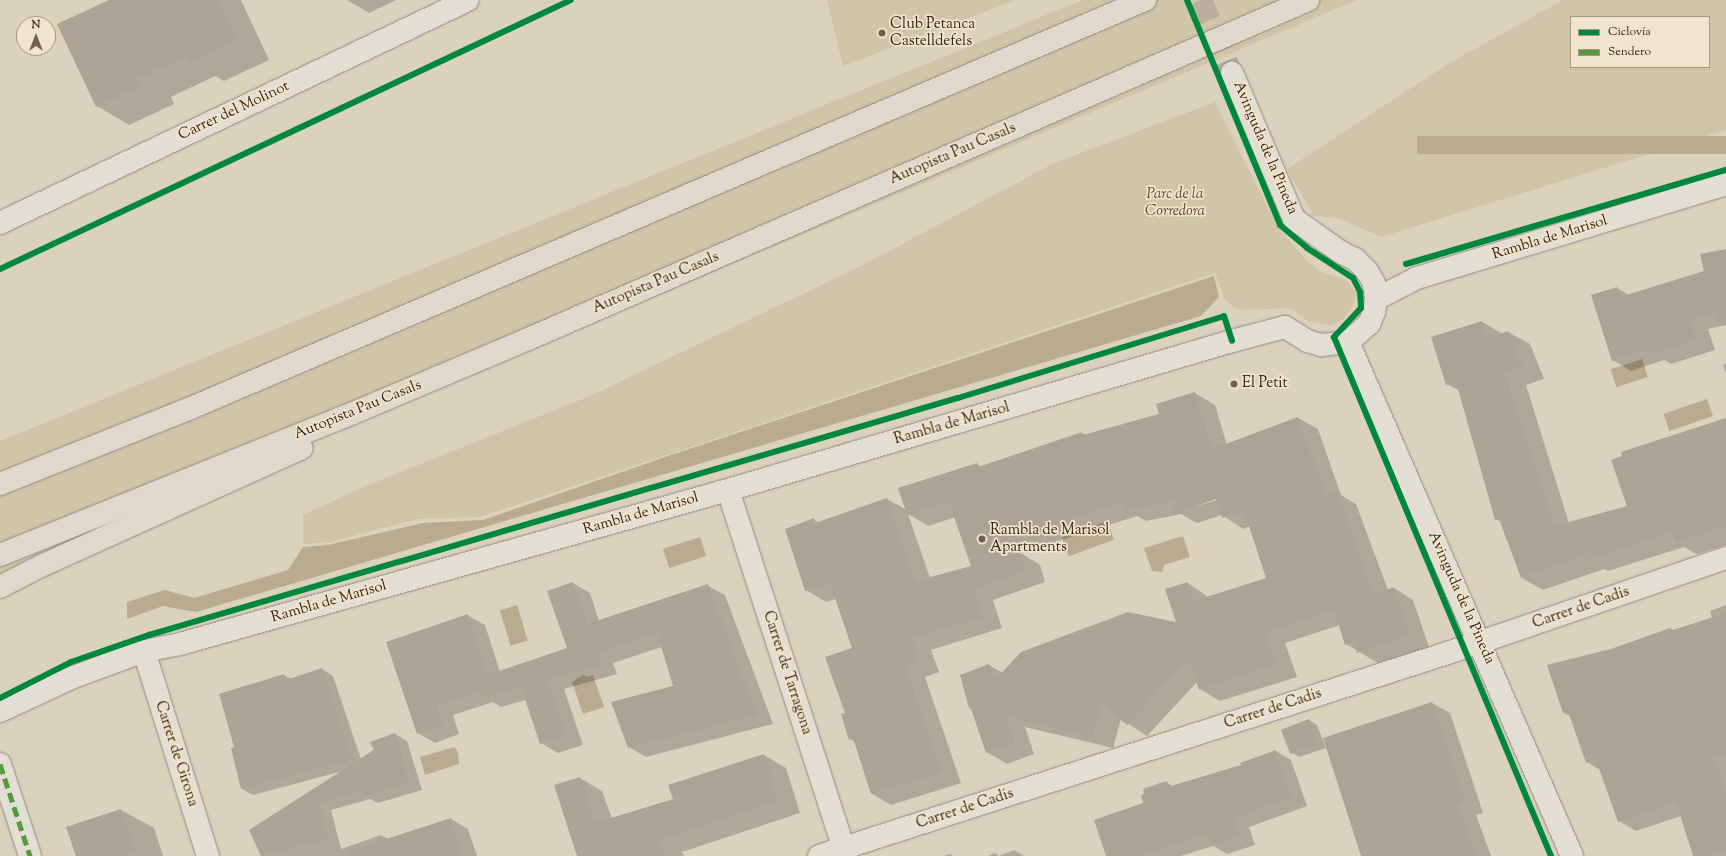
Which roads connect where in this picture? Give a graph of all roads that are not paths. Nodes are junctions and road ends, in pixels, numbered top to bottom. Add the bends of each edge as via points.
1 (468, 0) edge
2 (1145, 0) edge
3 (1308, 0) edge
4 (1232, 73) tunnel mouth
5 (1726, 184) edge
6 (2, 217) edge
7 (1376, 299) junction
8 (526, 340) junction
9 (1348, 342) junction
10 (0, 484) edge
11 (728, 490) junction
12 (0, 555) edge
13 (1726, 558) edge
14 (0, 588) edge
15 (1481, 642) junction
16 (144, 651) junction
17 (0, 711) edge
18 (0, 764) edge
19 (845, 852) edge
20 (30, 856) edge
21 (208, 856) edge
22 (819, 856) edge
23 (1572, 856) edge

1 - 6 street, Carrer del Molinot
2 - 10 highway via 199,405
3 - 8 highway, Autopista Pau Casals
4 - 7 street, Avinguda de la Pineda via 1294,219 1362,265 1374,283
5 - 7 street, Rambla de Marisol via 1417,278
7 - 9 street, Avinguda de la Pineda via 1369,324
8 - 12 highway, Autopista Pau Casals via 353,413
8 - 14 highway via 384,412 41,566
9 - 11 street, Rambla de Marisol via 1321,345 1308,341 1286,327
9 - 15 street, Avinguda de la Pineda
11 - 16 street, Rambla de Marisol via 180,644
11 - 19 street, Carrer de Tarragona
13 - 15 street, Carrer de Cadis
15 - 19 street, Carrer de Cadis
15 - 23 street, Avinguda de la Pineda
16 - 17 street, Rambla de Marisol via 71,678
16 - 21 street, Carrer de Girona
18 - 20 street
19 - 22 street, Carrer de Cadis

